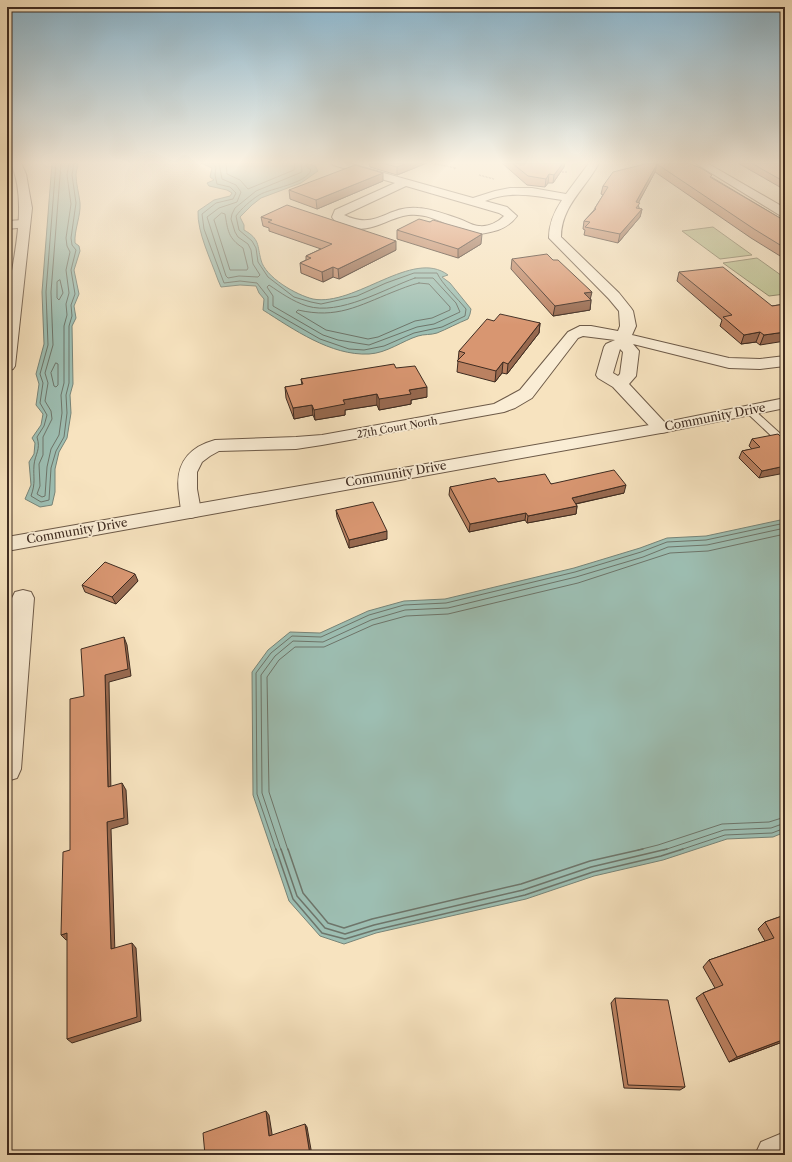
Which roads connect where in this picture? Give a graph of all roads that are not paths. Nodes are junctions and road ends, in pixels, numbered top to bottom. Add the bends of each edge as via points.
1 (24, 217) edge
2 (339, 217) edge
3 (390, 217) edge
4 (436, 217) edge
5 (510, 217) edge
6 (559, 217) edge
7 (23, 224) junction
8 (7, 225) edge
9 (623, 340) junction
10 (785, 361) edge
11 (7, 366) edge
12 (619, 383) junction
13 (785, 403) edge
14 (749, 410) junction
15 (661, 428) junction
16 (785, 443) edge
17 (191, 511) junction
18 (7, 544) edge
19 (23, 598) dead end
20 (7, 769) edge
21 (785, 1151) edge
22 (774, 1155) edge

1 - 7 street
2 - 3 street via 371,226
4 - 5 street via 477,230 486,230
6 - 9 street via 554,230 555,238 626,311 628,326
7 - 8 street
7 - 11 street
9 - 10 street, 27th Court North via 729,363 760,364
9 - 12 street via 631,351 628,376
9 - 12 street via 612,348 604,375
9 - 17 street, 27th Court North via 591,331 580,331 573,335 526,394 498,408 322,440 215,446 195,458 189,467 186,476
12 - 15 street
13 - 14 street, Community Drive
14 - 15 street, Community Drive
14 - 16 lane
15 - 17 street, Community Drive
17 - 18 street, Community Drive
19 - 20 street
21 - 22 street

